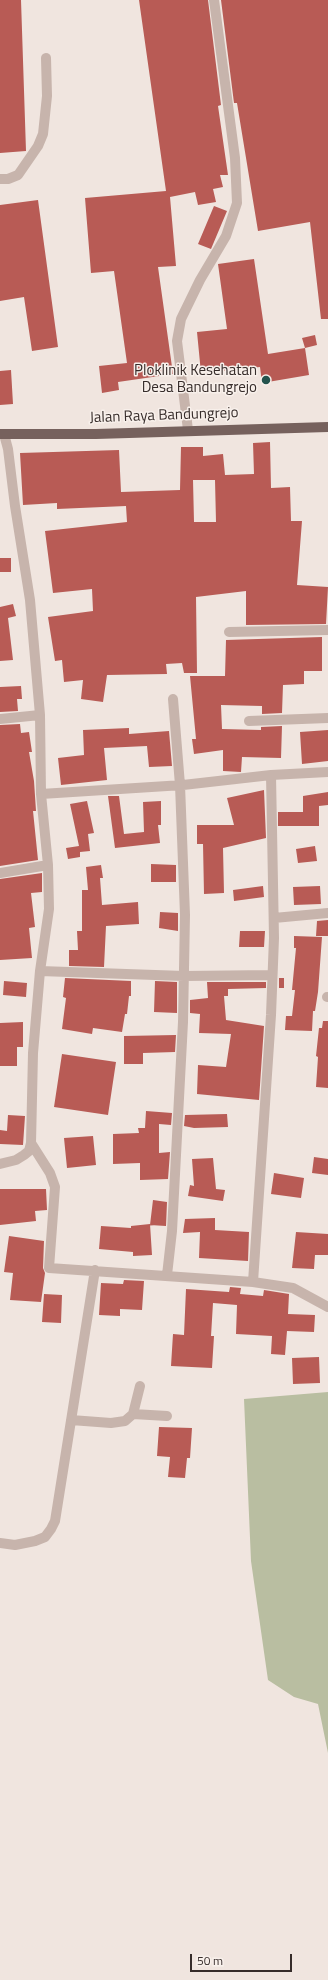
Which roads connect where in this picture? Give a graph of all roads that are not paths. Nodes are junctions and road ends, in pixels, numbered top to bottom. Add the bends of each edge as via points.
1 (214, 0) edge
2 (46, 58) dead end
3 (0, 179) edge
4 (328, 427) edge
5 (188, 430) junction
6 (2, 434) edge
7 (328, 630) edge
8 (229, 632) dead end
9 (173, 700) dead end
10 (40, 715) junction
11 (328, 718) edge
12 (0, 719) edge
13 (249, 721) dead end
14 (328, 772) edge
15 (271, 775) junction
16 (180, 785) junction
17 (41, 794) junction
18 (48, 865) junction
19 (0, 872) edge
20 (328, 913) edge
21 (274, 918) junction
22 (40, 971) junction
23 (272, 975) junction
24 (184, 976) junction
25 (31, 1143) junction
26 (0, 1164) edge
27 (95, 1270) junction
28 (167, 1275) junction
29 (254, 1282) junction
30 (328, 1307) edge
31 (140, 1386) dead end
32 (133, 1414) junction
33 (167, 1416) dead end
34 (71, 1420) junction
35 (0, 1543) edge

1 - 5 street via 236,158 237,203 226,236 181,319 177,341
2 - 3 street via 47,96 43,134 18,175
4 - 5 main road, Jalan Raya Bandungrejo
5 - 6 main road, Jalan Raya Bandungrejo via 96,434
6 - 10 street via 8,449 27,572
7 - 8 street
9 - 16 street
10 - 12 street
10 - 17 street
11 - 13 street
14 - 15 street
15 - 16 street
15 - 21 street
16 - 17 street
16 - 24 street via 185,915
17 - 18 street
18 - 19 street
18 - 22 street via 49,909
20 - 21 street
21 - 23 street
22 - 24 street
22 - 25 street via 32,1053
23 - 24 street
23 - 29 street via 272,1015
24 - 28 street via 172,1232
25 - 26 street via 29,1151 24,1155
25 - 27 street via 50,1173 55,1187 49,1268
27 - 28 street
27 - 34 street
28 - 29 street
29 - 30 street via 293,1288
31 - 32 street
32 - 33 street
32 - 34 street via 125,1421 111,1423
34 - 35 street via 52,1529 45,1537 35,1541 15,1545

